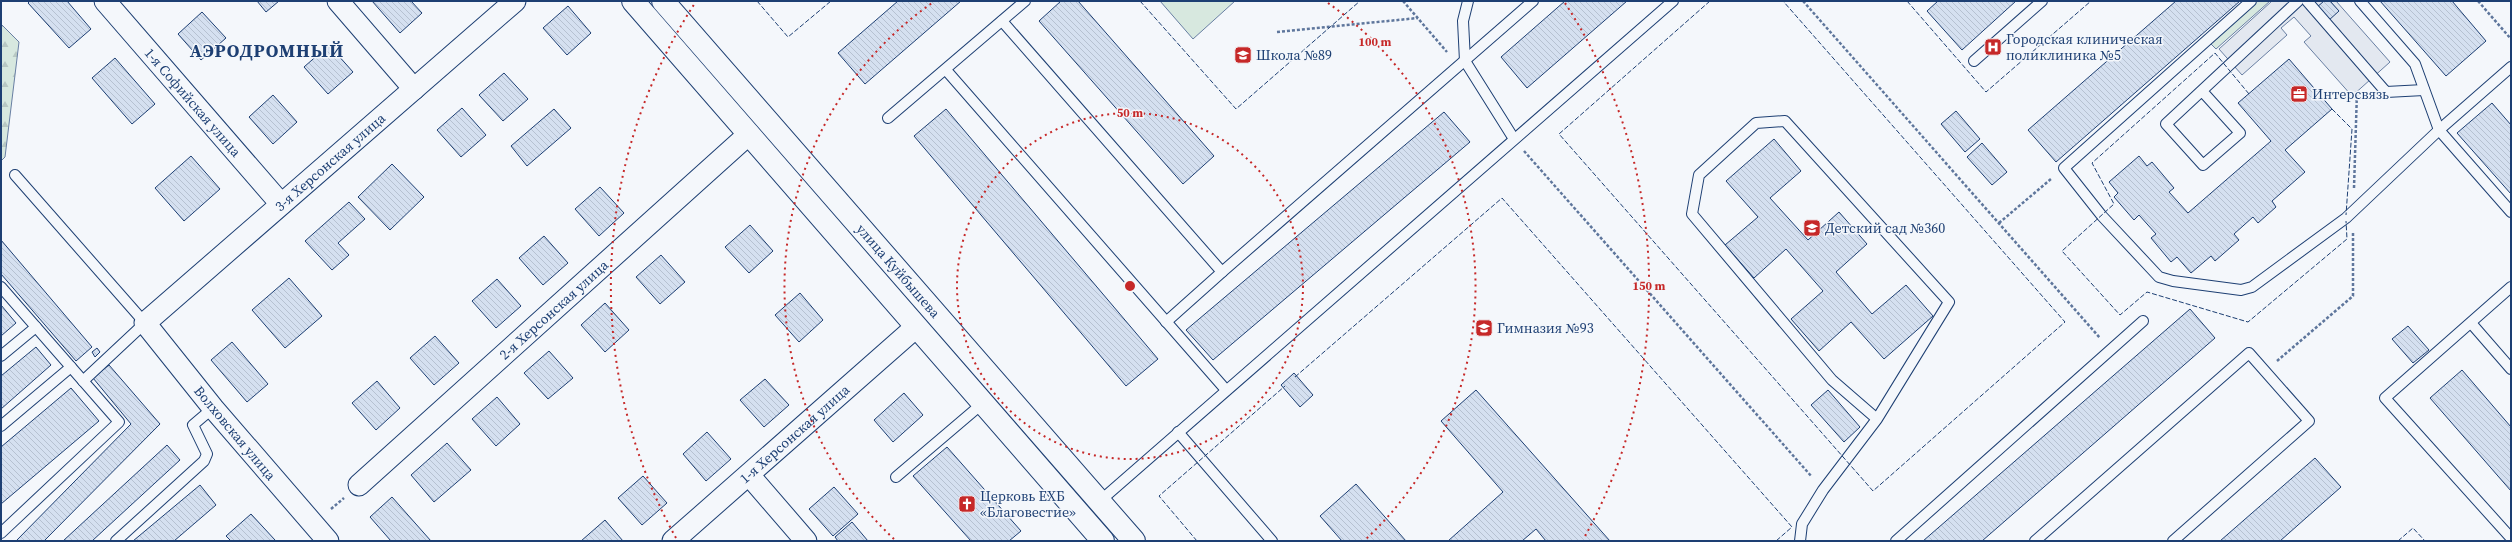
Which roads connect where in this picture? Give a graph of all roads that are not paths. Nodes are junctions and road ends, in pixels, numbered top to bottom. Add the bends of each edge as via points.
1 (105, 1) edge
2 (338, 1) edge
3 (516, 1) edge
4 (633, 1) edge
5 (663, 1) edge
6 (1025, 1) edge
7 (1468, 1) edge
8 (1517, 1) edge
9 (1533, 1) edge
10 (1673, 1) edge
11 (2042, 1) edge
12 (2251, 1) edge
13 (2298, 1) edge
14 (2307, 1) edge
15 (2360, 1) edge
16 (1524, 9) junction
17 (1002, 21) junction
18 (1974, 61) dead end
19 (1462, 63) junction
20 (2511, 67) edge
21 (946, 70) junction
22 (414, 89) junction
23 (2424, 90) junction
24 (2202, 91) junction
25 (888, 118) dead end
26 (766, 119) junction
27 (2439, 130) junction
28 (749, 134) junction
29 (1514, 139) junction
30 (15, 175) dead end
31 (281, 204) junction
32 (2511, 212) edge
33 (1222, 272) junction
34 (1, 287) edge
35 (2511, 288) edge
36 (934, 312) junction
37 (2144, 321) dead end
38 (1166, 322) junction
39 (145, 323) junction
40 (2470, 323) junction
41 (36, 327) junction
42 (916, 327) junction
43 (1, 356) edge
44 (71, 367) junction
45 (2511, 369) edge
46 (83, 381) junction
47 (1226, 390) junction
48 (983, 403) junction
49 (213, 408) junction
50 (1877, 419) junction
51 (1, 426) edge
52 (1178, 432) junction
53 (749, 475) junction
54 (896, 477) dead end
55 (359, 485) road end
56 (1100, 501) junction
57 (1082, 517) junction
58 (1, 533) edge
59 (2511, 538) edge
60 (116, 541) edge
61 (328, 541) edge
62 (673, 541) edge
63 (806, 541) edge
64 (1103, 541) edge
65 (1134, 541) edge
66 (1272, 541) edge
67 (1800, 541) edge
68 (1896, 541) edge
69 (2035, 541) edge
70 (2172, 541) edge

1 - 31 street, 1-я Софийская улица
2 - 22 street
3 - 22 street, 3-я Херсонская улица
4 - 28 main road, улица Куйбышева
5 - 26 main road, улица Куйбышева
6 - 17 lane
7 - 19 lane via 1463,21
8 - 16 lane
9 - 16 lane
10 - 29 lane
11 - 18 lane
12 - 27 lane via 2064,168 2102,216 2159,277 2241,290 2256,285 2346,218
13 - 24 lane
14 - 23 lane via 2386,92
15 - 23 lane via 2415,64
16 - 19 lane
17 - 21 lane
17 - 33 lane
19 - 29 lane
19 - 33 lane
20 - 27 lane
21 - 25 lane
21 - 38 lane
22 - 31 street, 3-я Херсонская улица
23 - 27 lane
24 - 24 lane via 2166,124 2204,166 2240,133
26 - 28 main road
26 - 36 main road, улица Куйбышева
27 - 32 lane
28 - 42 main road, улица Куйбышева
28 - 55 street, 2-я Херсонская улица
29 - 47 lane
30 - 39 lane
31 - 39 street, 3-я Херсонская улица
33 - 38 lane
34 - 41 lane
35 - 40 lane
36 - 42 main road
36 - 56 main road, улица Куйбышева
37 - 68 lane
38 - 47 lane
39 - 46 lane
39 - 49 street, Волховская улица
40 - 45 lane
40 - 59 lane via 2385,398
41 - 43 lane
41 - 44 lane
42 - 48 main road, улица Куйбышева
42 - 53 street, 1-я Херсонская улица
44 - 46 lane
44 - 51 lane
46 - 58 lane via 119,422
47 - 52 lane
48 - 54 lane
48 - 57 main road, улица Куйбышева
49 - 60 lane via 193,425 207,454 204,461
49 - 61 street, Волховская улица
50 - 50 lane via 1949,302 1785,121 1756,123 1699,175 1692,214 1832,380
50 - 67 lane via 1823,490 1802,524
52 - 56 lane
52 - 66 lane
53 - 62 street, 1-я Херсонская улица
53 - 63 street
56 - 57 main road
56 - 65 main road, улица Куйбышева
57 - 64 main road, улица Куйбышева
69 - 70 lane via 2249,353 2309,421

